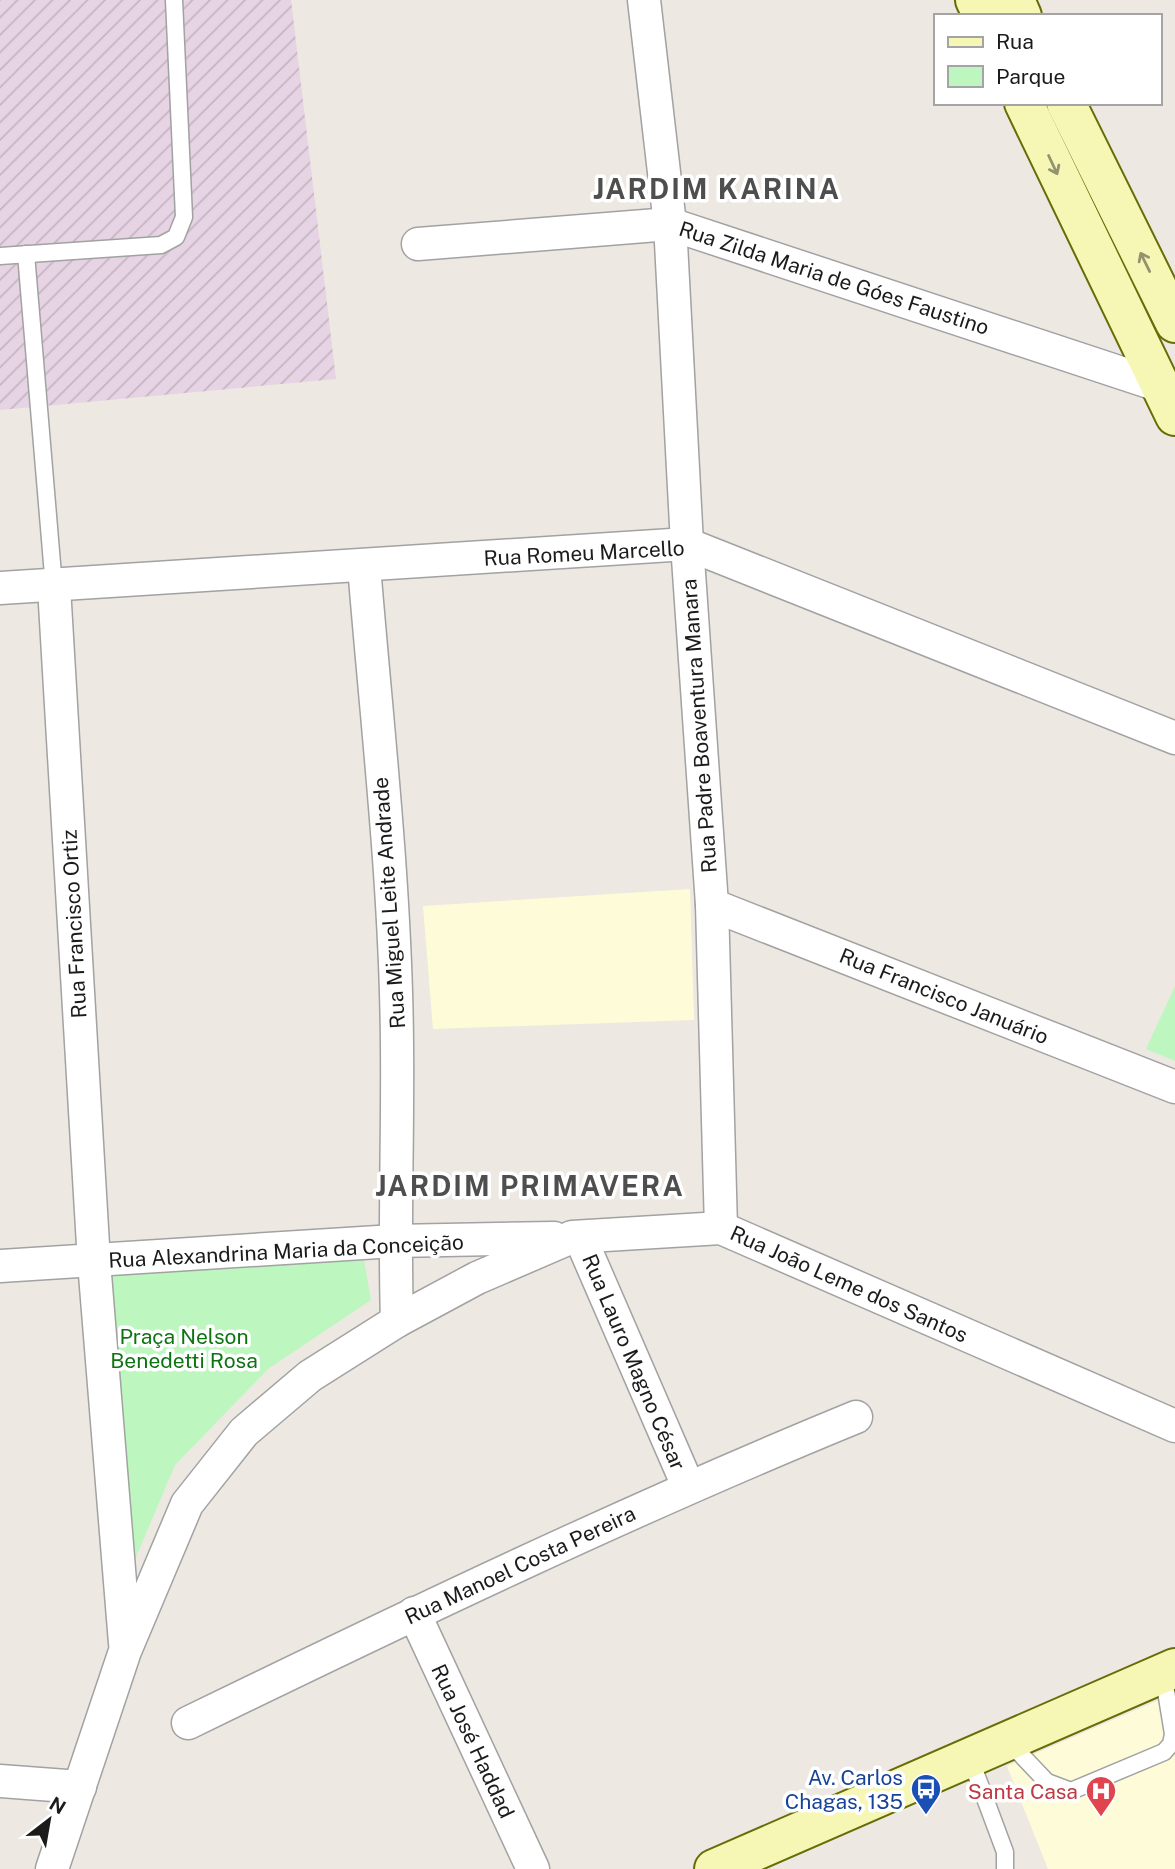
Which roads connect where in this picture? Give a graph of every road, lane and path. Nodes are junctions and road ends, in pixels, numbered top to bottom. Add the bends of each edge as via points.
1 (174, 0) edge
2 (644, 0) edge
3 (1025, 105) edge
4 (1067, 105) edge
5 (670, 224) junction
6 (418, 244) dead end
7 (26, 254) junction
8 (0, 256) edge
9 (1175, 323) edge
10 (1166, 401) edge
11 (687, 544) junction
12 (364, 566) junction
13 (54, 587) junction
14 (0, 588) edge
15 (1175, 738) edge
16 (712, 905) junction
17 (1175, 1087) edge
18 (722, 1228) junction
19 (576, 1237) junction
20 (394, 1241) junction
21 (94, 1262) junction
22 (0, 1266) edge
23 (397, 1321) junction
24 (856, 1417) dead end
25 (1175, 1426) edge
26 (688, 1486) junction
27 (414, 1613) junction
28 (125, 1651) junction
29 (1169, 1670) edge
30 (188, 1723) dead end
31 (1008, 1741) junction
32 (970, 1758) junction
33 (0, 1781) edge
34 (80, 1787) junction
35 (52, 1869) edge
36 (533, 1869) edge
37 (714, 1869) edge
38 (1005, 1869) edge

1 - 7 lane via 184,217 176,237 161,245
2 - 5 street, Rua Padre Boaventura Manara
3 -> 10 main road
9 -> 4 main road
5 - 6 street, Rua Zilda Maria de Góes Faustino
5 - 10 street, Rua Zilda Maria de Góes Faustino
5 - 11 street, Rua Padre Boaventura Manara
7 - 8 lane
7 - 13 lane
11 - 12 street, Rua Romeu Marcello
11 - 15 street, Rua Romeu Marcello
11 - 16 street, Rua Padre Boaventura Manara
12 - 13 street, Rua Romeu Marcello
12 - 20 street, Rua Miguel Leite Andrade via 391,897 397,1045
13 - 14 street, Rua Romeu Marcello
13 - 21 street, Rua Francisco Ortiz
16 - 17 street, Rua Francisco Januário
16 - 18 street, Rua Padre Boaventura Manara
18 - 19 street, Rua João Leme dos Santos
18 - 25 street, Rua João Leme dos Santos
19 - 20 street, Rua Alexandrina Maria da Conceição
19 - 23 street, Rua João Leme dos Santos via 477,1278
19 - 26 street, Rua Lauro Magno César
20 - 21 street, Rua Alexandrina Maria da Conceição
20 - 23 street, Rua Miguel Leite Andrade
21 - 22 street, Rua Alexandrina Maria da Conceição
21 - 28 street
23 - 28 street, Rua João Leme dos Santos via 310,1376 244,1432 187,1504
24 - 26 street, Rua Manoel Costa Pereira
26 - 27 street, Rua Manoel Costa Pereira
27 - 30 street, Rua Manoel Costa Pereira
27 - 36 street, Rua José Haddad
28 - 34 street, Rua João Leme dos Santos
29 - 31 main road
29 - 31 lane via 1173,1734 1164,1752 1071,1791 1047,1782
31 - 32 main road
32 - 37 main road
32 - 38 lane via 1005,1852
33 - 34 street
34 - 35 street, Rua João Leme dos Santos

